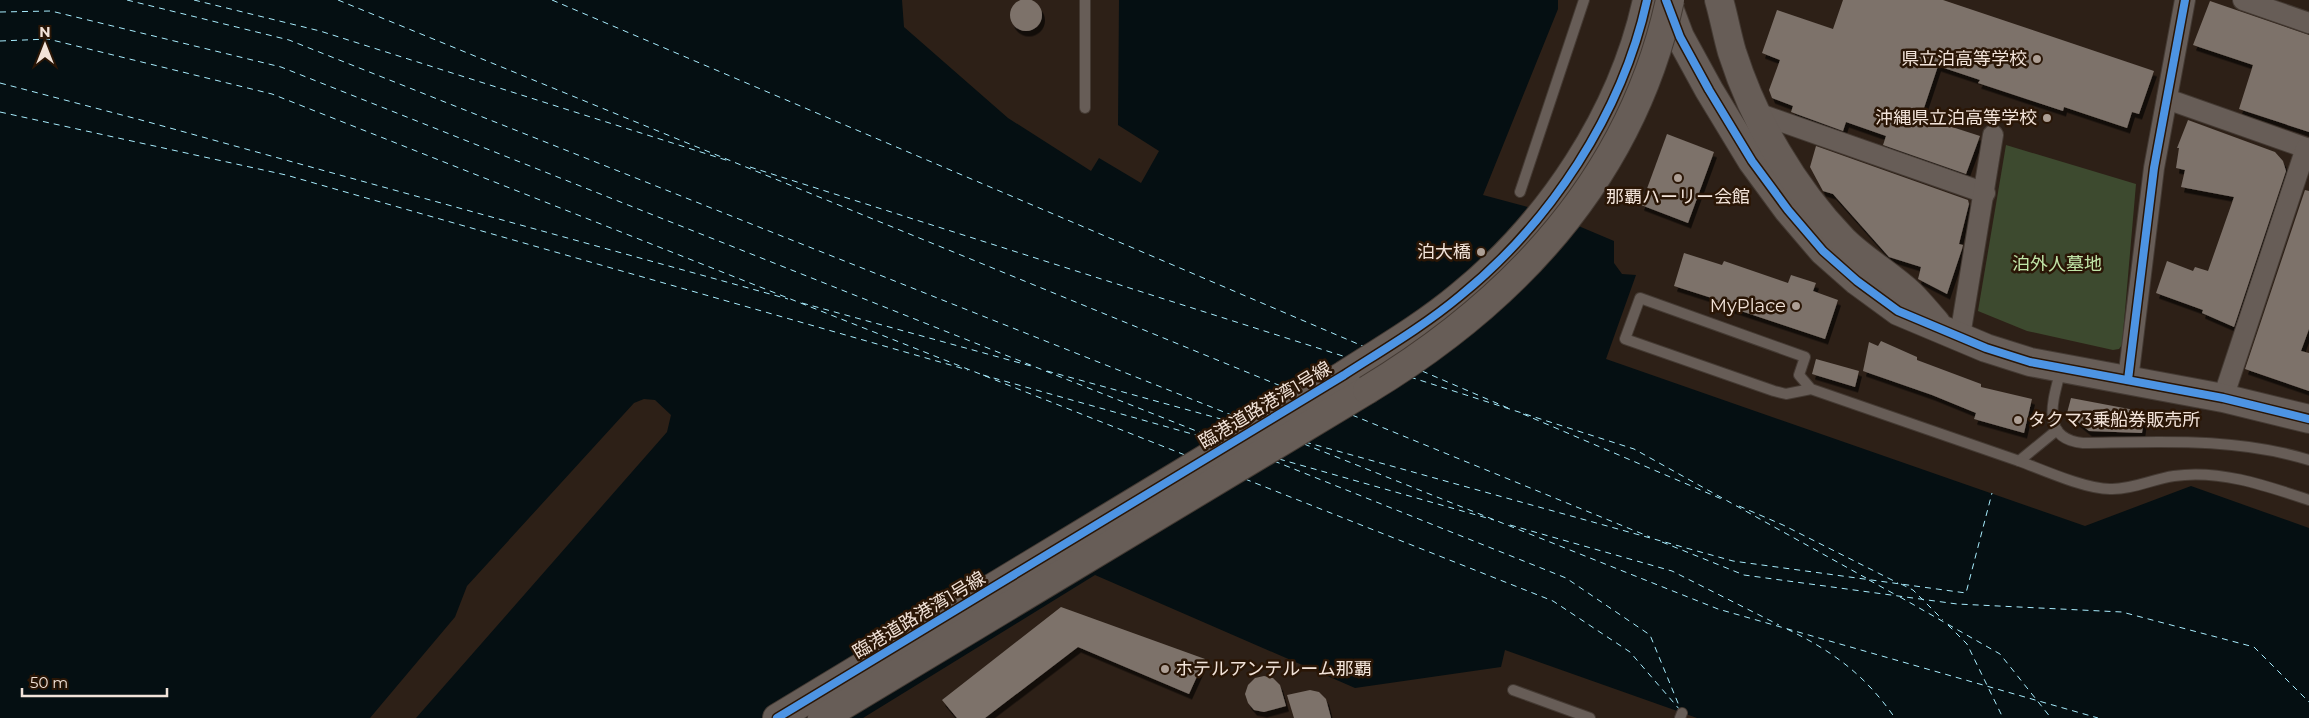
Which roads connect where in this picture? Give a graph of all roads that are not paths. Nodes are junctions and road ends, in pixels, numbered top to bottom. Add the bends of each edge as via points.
1 (1085, 0) edge
2 (1584, 0) edge
3 (1646, 0) edge
4 (1666, 0) edge
5 (1670, 0) edge
6 (1719, 0) edge
7 (2185, 0) edge
8 (2243, 0) edge
9 (2309, 24) edge
10 (2167, 99) junction
11 (1085, 108) dead end
12 (1757, 113) junction
13 (1993, 134) dead end
14 (2308, 148) edge
15 (1520, 192) dead end
16 (1984, 193) junction
17 (1950, 332) junction
18 (2061, 369) junction
19 (2128, 380) junction
20 (1811, 389) junction
21 (2223, 398) junction
22 (2309, 420) edge
23 (2057, 430) junction
24 (2309, 460) edge
25 (2019, 461) junction
26 (2309, 500) edge
27 (1512, 690) dead end
28 (777, 718) edge
29 (822, 718) edge
30 (1590, 718) edge

1 - 11 lane
2 - 15 lane
3 - 28 street, 臨港道路港湾1号線 via 1615,92 1581,158 1540,214 1495,266 1460,296 1419,327 1344,375
4 - 17 street via 1680,37 1752,161 1823,251 1898,311
5 - 29 street, bridge via 1649,70 1628,120 1601,168 1561,227 1533,260 1474,315 1388,377
6 - 12 street via 1732,52
7 - 10 street
8 - 9 street
10 - 14 street
10 - 19 street via 2154,168
12 - 16 street
12 - 17 street via 1791,175 1821,216 1844,241 1911,294
13 - 16 street
14 - 21 street
16 - 17 street
17 - 18 street via 2002,353
18 - 19 street
18 - 23 lane via 2052,412
19 - 21 street
20 - 20 lane via 1786,394 1774,391 1625,340 1640,298 1805,356 1799,375
20 - 25 lane
21 - 22 street
23 - 24 lane via 2075,442 2226,443
23 - 25 lane
25 - 26 lane via 2111,490 2175,475 2197,475 2237,479
27 - 30 lane

